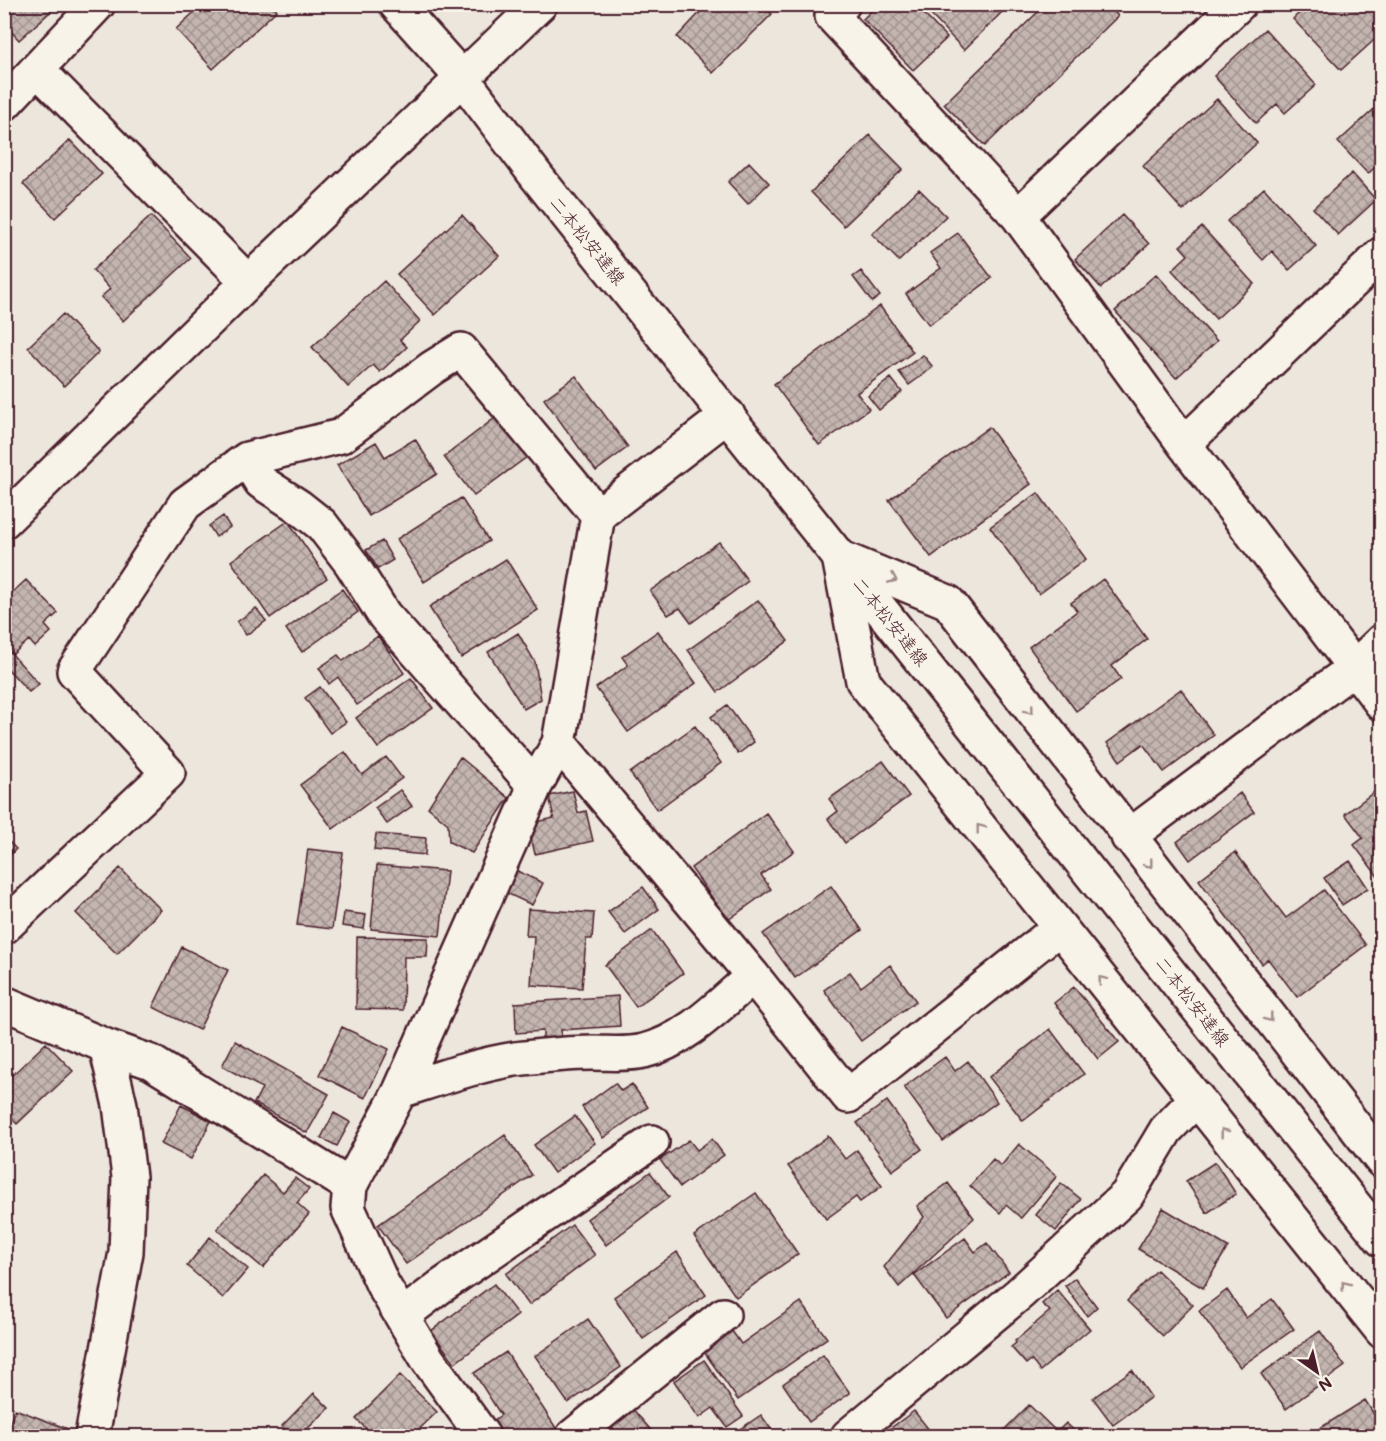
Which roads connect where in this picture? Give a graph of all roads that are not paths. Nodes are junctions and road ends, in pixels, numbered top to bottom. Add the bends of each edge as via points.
1 (98, 4) edge
2 (396, 4) edge
3 (540, 4) edge
4 (843, 4) edge
5 (1239, 4) edge
6 (37, 69) junction
7 (463, 79) junction
8 (4, 104) edge
9 (1017, 216) junction
10 (1382, 254) edge
11 (248, 282) junction
12 (728, 415) junction
13 (1184, 444) junction
14 (247, 459) junction
15 (598, 515) junction
16 (4, 522) edge
17 (839, 557) junction
18 (1382, 641) edge
19 (1354, 668) junction
20 (1382, 704) edge
21 (559, 742) junction
22 (535, 786) junction
23 (1128, 837) junction
24 (4, 927) edge
25 (1059, 928) junction
26 (753, 976) junction
27 (4, 1003) edge
28 (106, 1046) junction
29 (400, 1091) junction
30 (1197, 1098) junction
31 (652, 1142) dead end
32 (1382, 1161) edge
33 (350, 1186) junction
34 (1382, 1240) edge
35 (723, 1315) dead end
36 (402, 1316) junction
37 (1382, 1331) edge
38 (92, 1437) edge
39 (483, 1437) edge
40 (573, 1437) edge
41 (848, 1437) edge

1 - 6 street
2 - 7 street, 二本松安達線
3 - 7 street
4 - 9 street via 832,16
5 - 9 street
6 - 8 street
6 - 11 street
7 - 11 street
7 - 12 street, 二本松安達線
9 - 13 street
10 - 13 street
11 - 16 street
12 - 15 street
12 - 17 street, 二本松安達線
13 - 19 street
14 - 15 street via 341,436 461,350
14 - 22 street via 261,482 322,525 384,615
14 - 24 street via 184,504 74,671 168,773
15 - 21 street
17 -> 23 street via 948,602
25 -> 17 street via 863,681
17 - 34 street, 二本松安達線
18 - 19 street
19 - 20 street
19 - 23 street
21 - 22 street
21 - 26 street
22 - 29 street
23 -> 32 street
25 - 26 street via 848,1096
30 -> 25 street
26 - 29 street via 695,1024 644,1051 515,1059
27 - 28 street
28 - 33 street via 151,1062
28 - 38 street via 120,1105 129,1176 126,1252
29 - 33 street
37 -> 30 street
30 - 41 street via 1166,1130 1127,1195 1019,1293
31 - 36 street
33 - 36 street via 348,1208 383,1285
35 - 40 street
36 - 39 street

